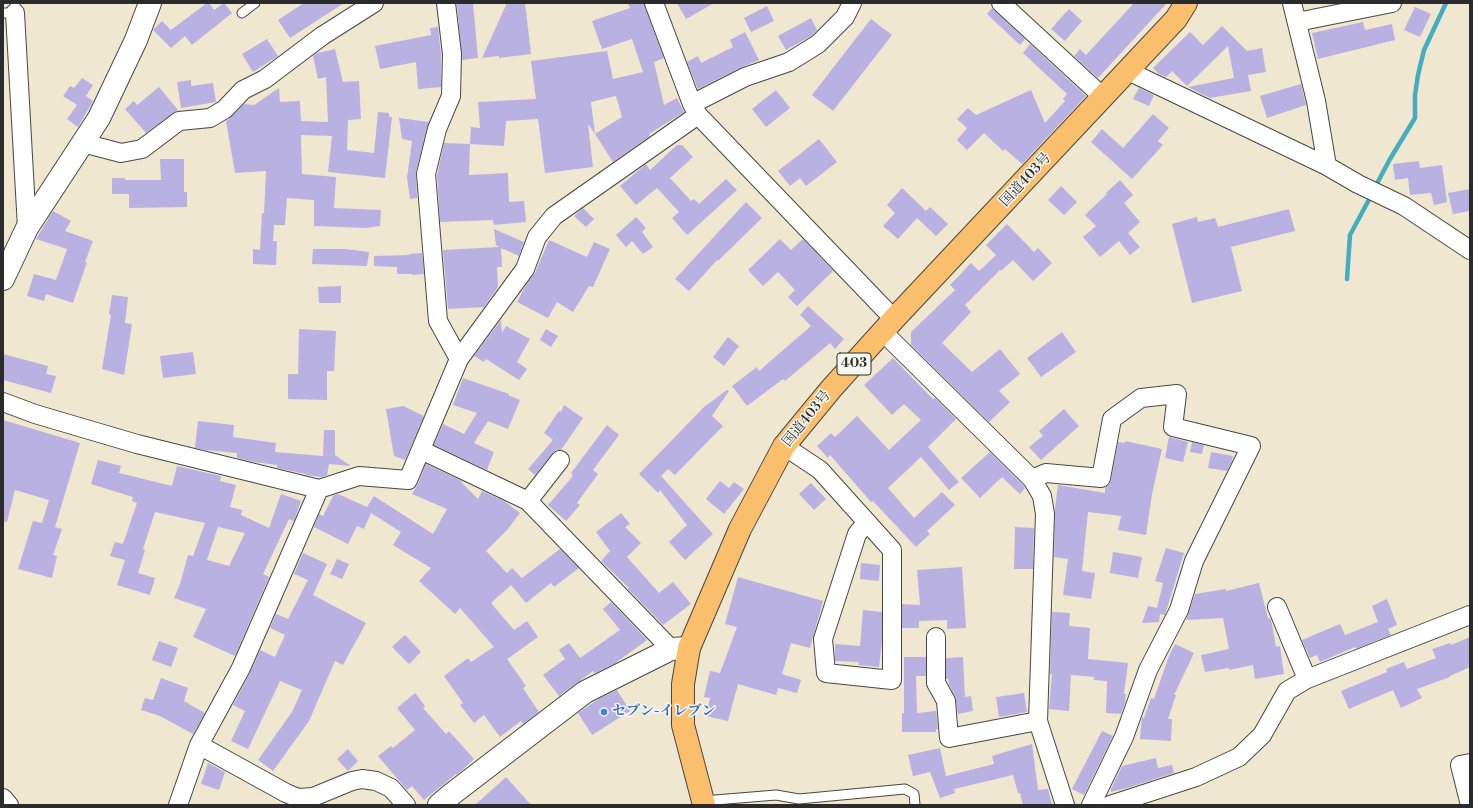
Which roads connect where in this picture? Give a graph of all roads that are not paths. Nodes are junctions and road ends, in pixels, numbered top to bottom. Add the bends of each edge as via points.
1 (150, 3) edge
2 (255, 3) edge
3 (374, 3) edge
4 (446, 3) edge
5 (654, 3) edge
6 (852, 3) edge
7 (1001, 3) edge
8 (1186, 3) edge
9 (1292, 3) edge
10 (1392, 3) edge
11 (11, 10) edge
12 (242, 13) dead end
13 (1297, 22) junction
14 (1128, 71) junction
15 (1104, 97) junction
16 (695, 110) junction
17 (83, 143) junction
18 (1327, 166) junction
19 (27, 228) junction
20 (1470, 250) edge
21 (3, 279) edge
22 (889, 325) junction
23 (459, 359) junction
24 (3, 402) edge
25 (784, 446) junction
26 (421, 450) junction
27 (560, 460) dead end
28 (1032, 479) junction
29 (319, 489) junction
30 (528, 501) junction
31 (867, 522) junction
32 (1277, 607) dead end
33 (1470, 615) edge
34 (936, 637) dead end
35 (680, 649) junction
36 (1307, 679) junction
37 (1038, 721) junction
38 (199, 744) junction
39 (1470, 763) edge
40 (3, 798) edge
41 (703, 803) edge
42 (1119, 804) edge
43 (9, 805) edge
44 (178, 805) edge
45 (406, 805) edge
46 (440, 805) edge
47 (915, 805) edge
48 (1065, 805) edge
49 (1092, 805) edge
50 (1470, 805) edge

1 - 17 street via 136,40 99,118
2 - 12 lane
3 - 17 street via 322,36 265,79 243,90 225,109 210,118 179,121 142,149 121,153
4 - 23 street via 452,54 451,96 437,129 426,174 438,321
5 - 16 street
6 - 16 street via 845,16 818,44 789,62 745,77
7 - 15 street
8 - 14 highway, 国道403号 / 403 via 1176,19
9 - 13 street
10 - 13 street
11 - 19 street
13 - 18 street via 1316,101
14 - 15 highway, 国道403号 / 403
14 - 18 street
15 - 22 highway, 国道403号 / 403
16 - 22 street
16 - 23 street via 554,216 538,237 525,269
17 - 19 street
18 - 20 street via 1404,206
19 - 21 street
22 - 25 highway, 国道403号 / 403
22 - 28 street
23 - 26 street
24 - 29 street via 137,444
25 - 31 street via 820,470
25 - 35 highway, 国道403号 / 403
26 - 29 street via 408,480 358,476
26 - 30 street
27 - 30 street
28 - 37 street via 1042,496 1045,514
28 - 49 street via 1046,473 1101,478 1112,418 1141,398 1177,394 1173,427 1251,446 1194,561 1179,610 1148,670 1124,737
29 - 38 street via 241,668
30 - 35 street
31 - 31 street via 892,550 892,680 826,673 823,639 857,534
32 - 36 street
33 - 36 street
34 - 37 street via 936,683 946,700 948,738
35 - 41 highway, 国道403号 / 403 via 683,725
35 - 46 street via 585,692
36 - 42 street via 1287,691 1262,735 1239,757 1196,777
37 - 48 street
38 - 44 street
38 - 45 street via 298,798 313,797 362,779 376,781 391,788
39 - 50 street via 1460,765
40 - 43 street
41 - 47 lane via 776,795 799,799 905,789 914,794

